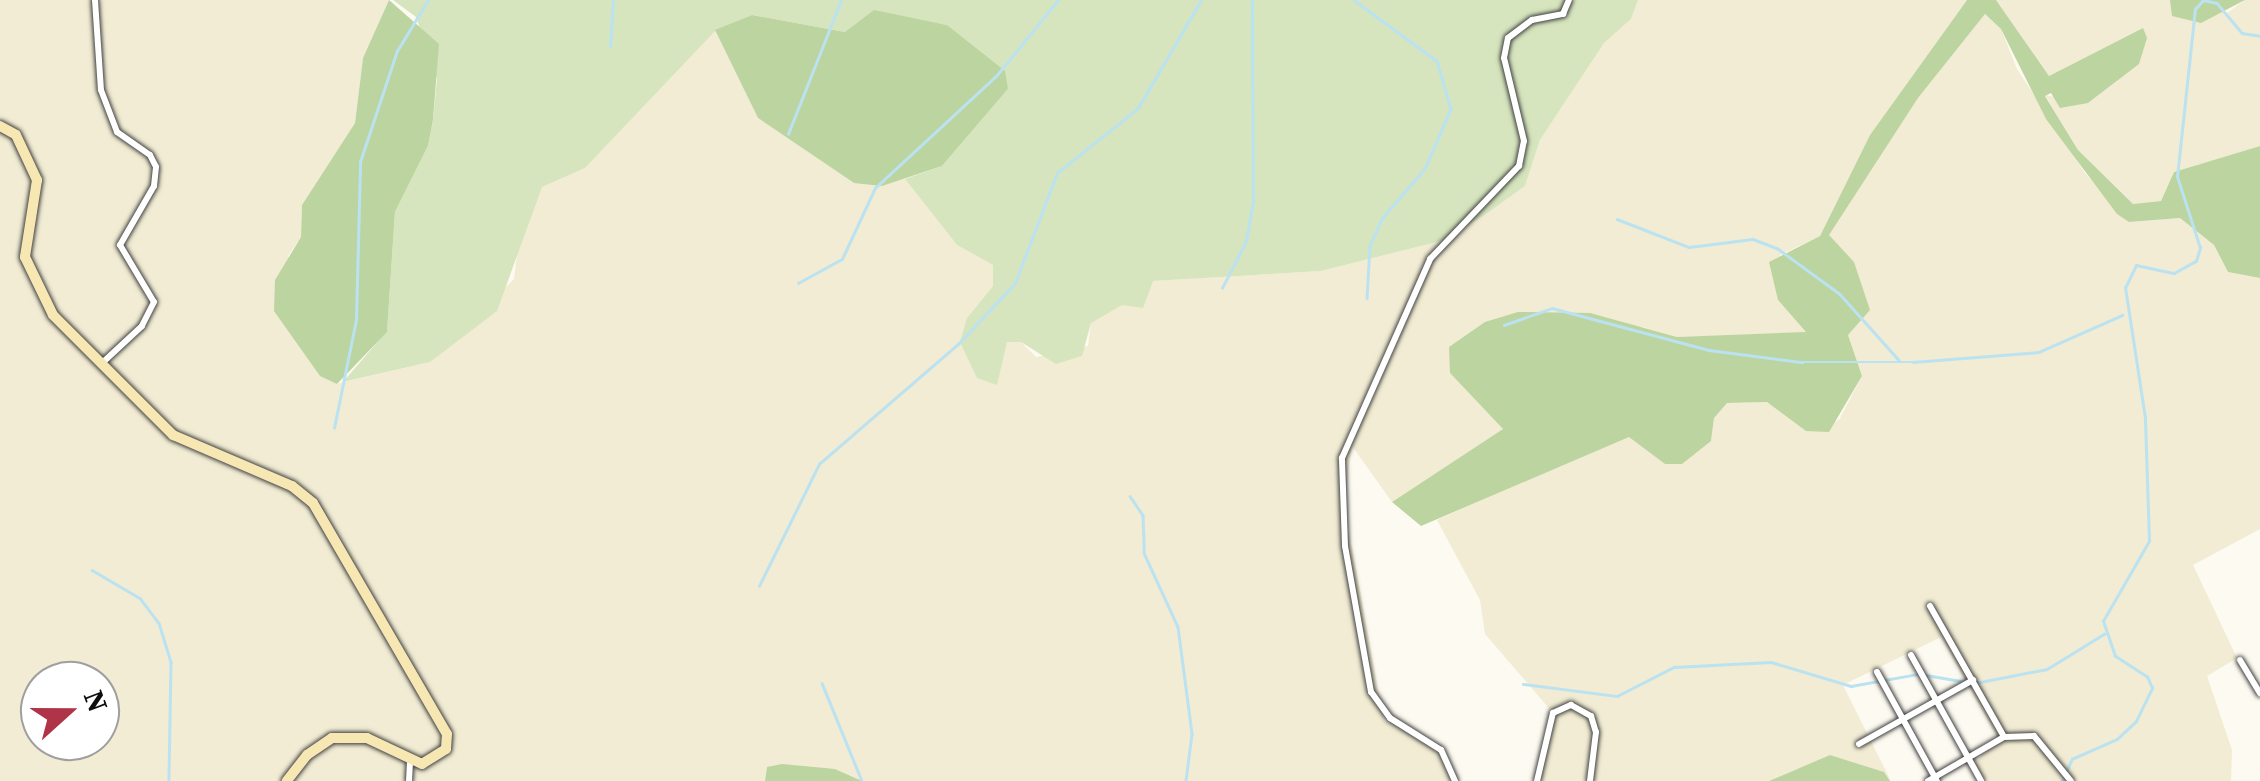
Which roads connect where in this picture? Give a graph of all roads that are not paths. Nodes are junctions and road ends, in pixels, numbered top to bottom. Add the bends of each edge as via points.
1 (96, 0) edge
2 (1569, 0) edge
3 (0, 126) edge
4 (99, 365) junction
5 (1930, 606) dead end
6 (1911, 655) dead end
7 (2240, 660) dead end
8 (1877, 672) dead end
9 (1973, 680) junction
10 (2260, 693) edge
11 (1936, 701) junction
12 (1902, 721) junction
13 (2004, 737) junction
14 (1860, 744) dead end
15 (1967, 758) junction
16 (410, 763) junction
17 (1933, 780) edge
18 (287, 781) edge
19 (410, 781) edge
20 (1455, 781) edge
21 (1536, 781) edge
22 (1590, 781) edge
23 (1981, 781) edge
24 (2071, 781) edge

1 - 4 street via 101,90 118,132 156,167 154,186 120,245 154,302 142,326
2 - 20 street via 1563,14 1532,20 1508,38 1504,58 1524,141 1519,166 1430,259 1342,458 1350,579 1371,692 1390,718 1441,750
3 - 4 street via 16,135 37,180 24,247 29,268 53,315
4 - 16 street via 173,435 292,486 314,503 447,734 438,758
5 - 9 street
6 - 11 street
7 - 10 street
8 - 12 street
9 - 11 street
9 - 13 street
11 - 12 street
11 - 15 street
12 - 14 street
12 - 17 street
13 - 15 street
13 - 24 street via 2034,736
15 - 17 street
15 - 23 street
16 - 18 street via 347,734 318,744
16 - 19 street
21 - 22 street via 1552,713 1570,704 1591,716 1596,732

